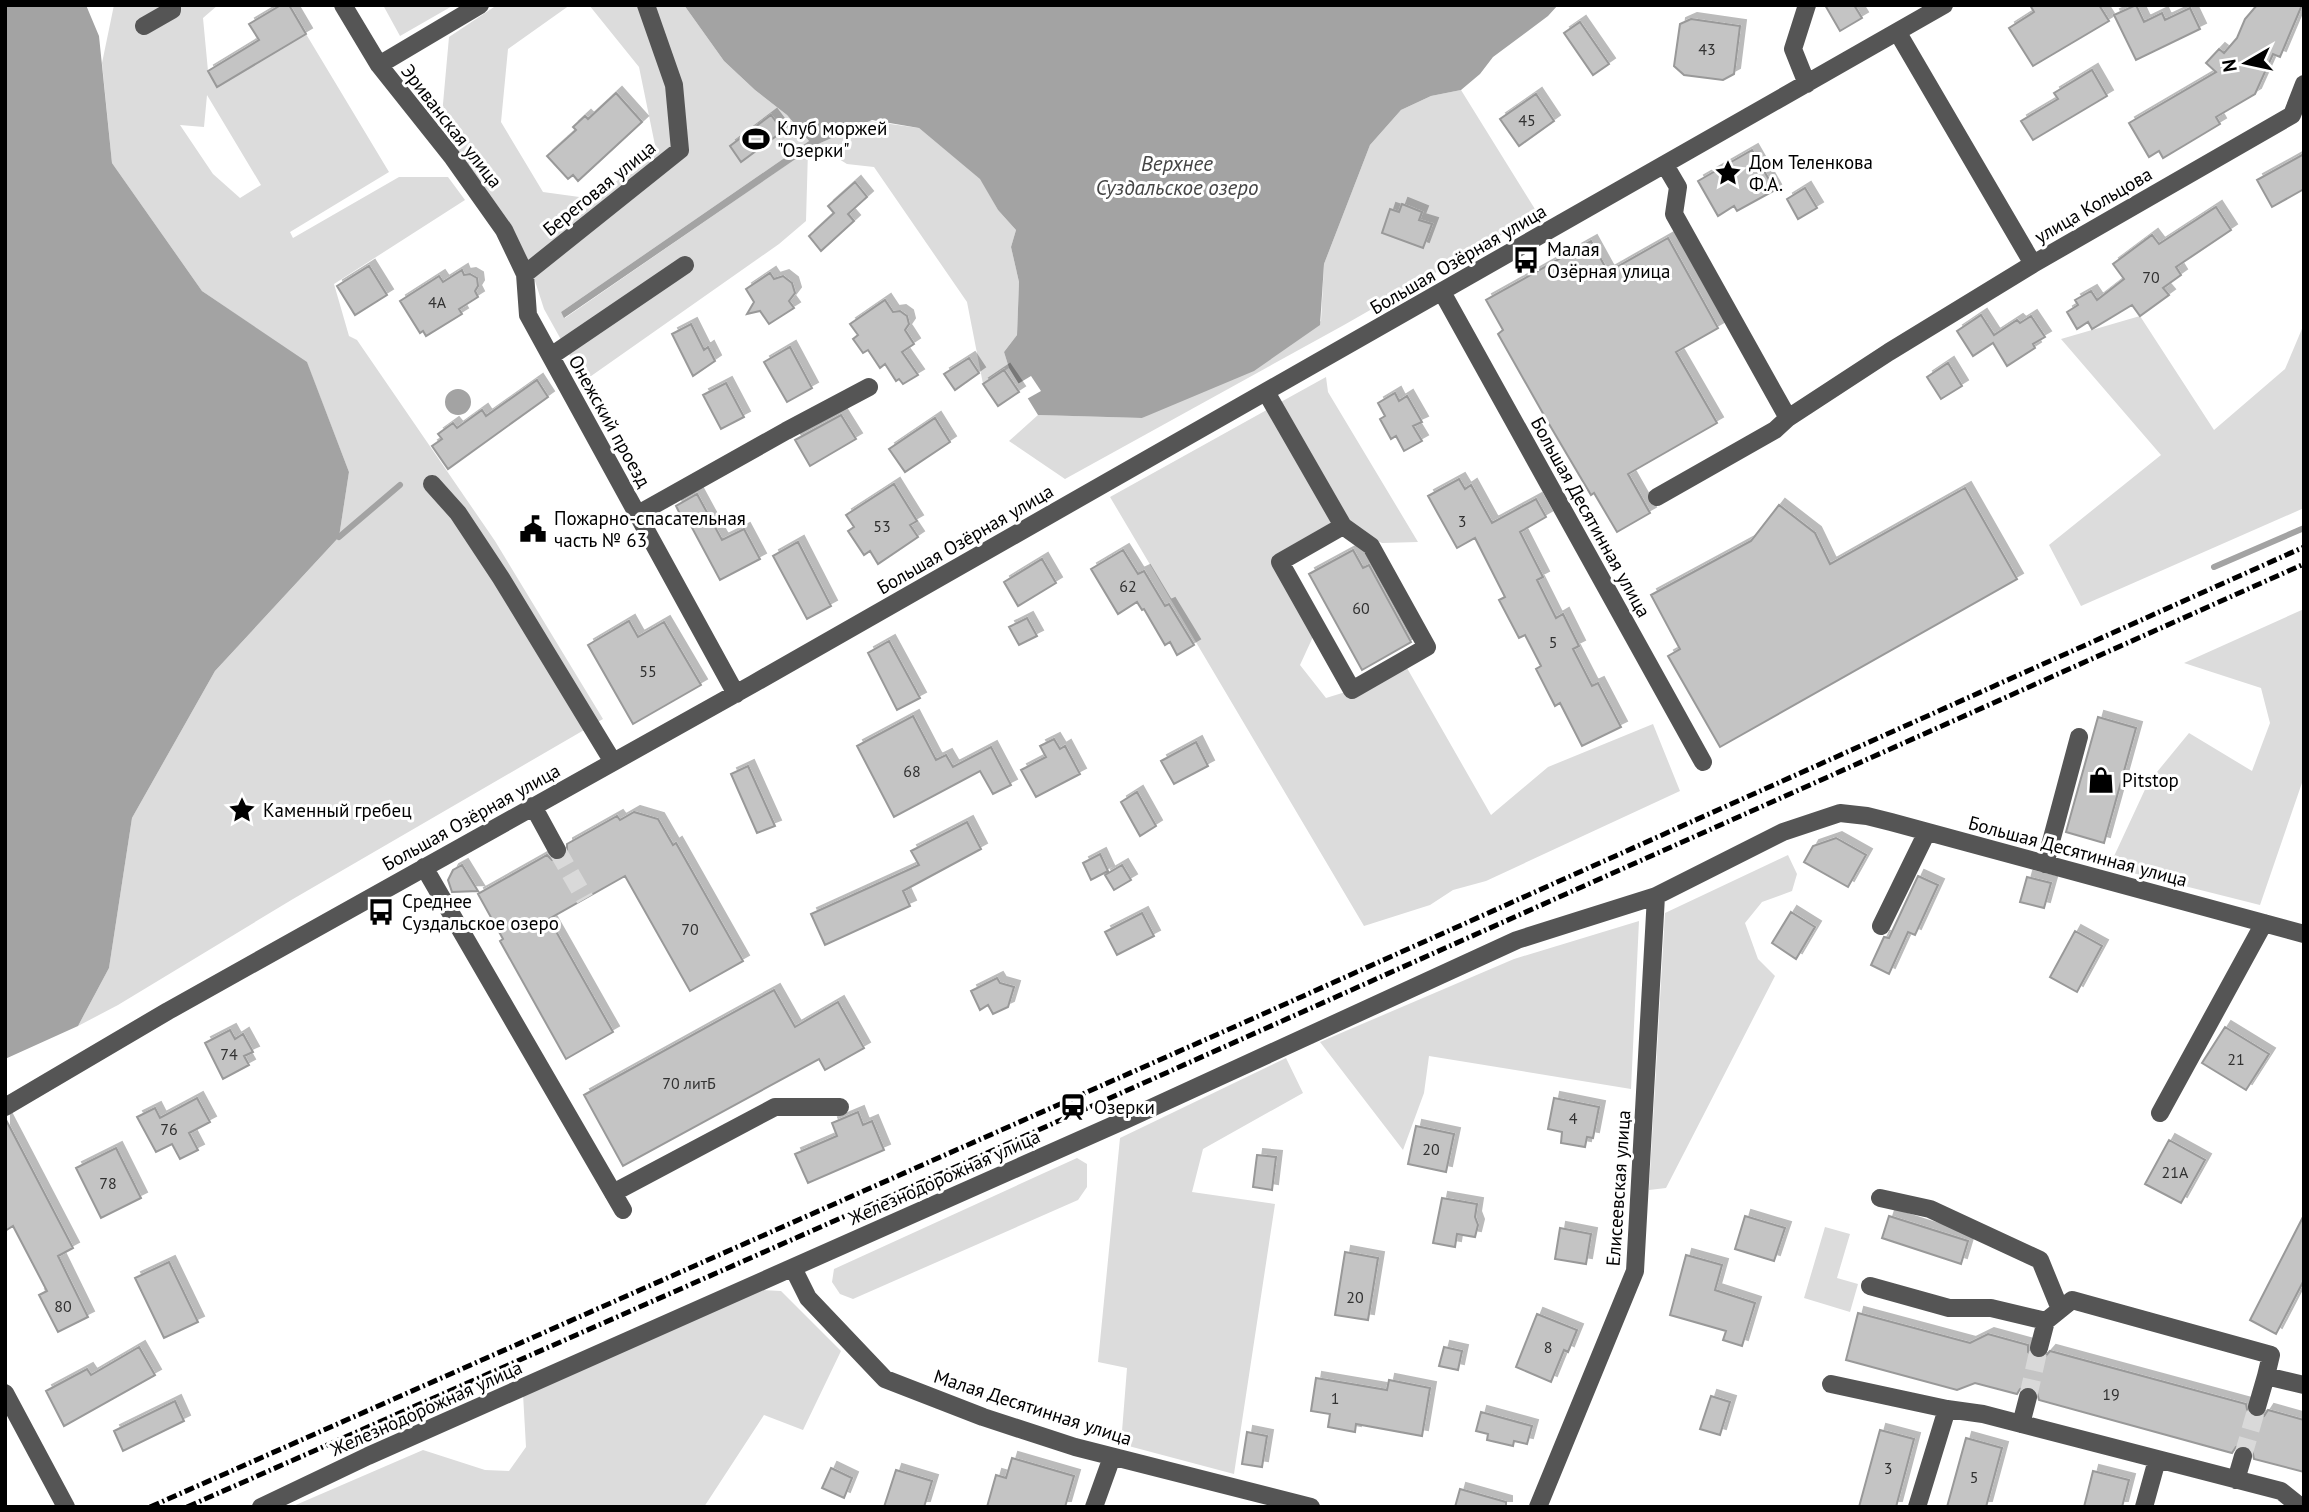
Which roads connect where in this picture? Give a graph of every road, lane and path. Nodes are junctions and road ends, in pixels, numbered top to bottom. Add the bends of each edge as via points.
1 (172, 5) edge
2 (343, 5) edge
3 (480, 5) edge
4 (646, 5) edge
5 (1807, 5) edge
6 (1944, 5) edge
7 (144, 26) dead end
8 (1898, 33) junction
9 (379, 65) junction
10 (1807, 84) junction
11 (2304, 84) edge
12 (1665, 165) junction
13 (2033, 264) junction
14 (685, 265) dead end
15 (525, 274) junction
16 (1442, 292) junction
17 (551, 356) junction
18 (869, 387) dead end
19 (1266, 392) junction
20 (1788, 418) junction
21 (432, 484) dead end
22 (1657, 497) dead end
23 (638, 514) junction
24 (1343, 526) junction
25 (736, 694) junction
26 (2079, 737) dead end
27 (613, 762) junction
28 (1703, 762) dead end
29 (533, 806) junction
30 (1840, 813) joint
31 (1927, 832) junction
32 (557, 850) tunnel mouth
33 (2045, 864) junction
34 (424, 867) junction
35 (1656, 896) junction
36 (2264, 923) junction
37 (1881, 926) dead end
38 (2304, 934) edge
39 (5, 1107) edge
40 (841, 1107) dead end
41 (2160, 1113) dead end
42 (613, 1193) junction
43 (1881, 1198) dead end
44 (623, 1210) dead end
45 (793, 1268) junction
46 (763, 1282) junction
47 (1870, 1286) dead end
48 (808, 1298) junction
49 (2053, 1315) junction
50 (2039, 1348) tunnel mouth
51 (2266, 1376) junction
52 (1831, 1384) dead end
53 (2304, 1385) edge
54 (5, 1393) edge
55 (2028, 1397) tunnel mouth
56 (2257, 1407) tunnel mouth
57 (1947, 1409) junction
58 (2021, 1424) junction
59 (2243, 1456) tunnel mouth
60 (1112, 1457) junction
61 (2157, 1460) junction
62 (2236, 1480) junction
63 (66, 1507) edge
64 (261, 1507) edge
65 (1094, 1507) edge
66 (1311, 1507) edge
67 (1538, 1507) edge
68 (1917, 1507) edge
69 (2144, 1507) edge
70 (2301, 1507) edge

1 - 7 street via 172,10
2 - 9 street, Эриванская улица
3 - 9 street
4 - 15 street, Береговая улица via 674,85 680,149
5 - 10 street via 1793,49
6 - 8 street, Большая Озёрная улица
8 - 10 street, Большая Озёрная улица
8 - 13 street
9 - 15 street, Эриванская улица via 504,230
10 - 12 street, Большая Озёрная улица
11 - 13 street, улица Кольцова via 2292,115
12 - 16 street, Большая Озёрная улица
12 - 20 street via 1678,187 1674,214
13 - 20 street, улица Кольцова
14 - 17 street
15 - 17 street, Онежский проезд via 528,315
16 - 19 street, Большая Озёрная улица
16 - 28 street, Большая Десятинная улица
17 - 23 street, Онежский проезд
18 - 23 street
19 - 24 street
19 - 25 street, Большая Озёрная улица
20 - 22 street, улица Кольцова via 1776,430
21 - 27 street via 458,513 501,578
23 - 25 street, Онежский проезд
24 - 24 street via 1371,546 1427,647 1352,690 1280,562
25 - 27 street, Большая Озёрная улица
26 - 33 street
27 - 29 street, Большая Озёрная улица
29 - 32 street
29 - 34 street, Большая Озёрная улица
30 - 31 street, Большая Десятинная улица
30 - 35 street, Железнодорожная улица via 1783,832
31 - 33 street, Большая Десятинная улица
31 - 37 street
33 - 36 street, Большая Десятинная улица
34 - 39 street, Большая Озёрная улица
34 - 42 street
35 - 45 street, Железнодорожная улица via 1517,940
35 - 67 street, Елисеевская улица via 1635,1271
36 - 38 street, Большая Десятинная улица
36 - 41 street
40 - 42 street via 775,1107
42 - 44 street
43 - 49 street via 1930,1209 2040,1260
45 - 46 street, Железнодорожная улица
45 - 48 street, Малая Десятинная улица
46 - 48 street via 779,1282
46 - 64 street, Железнодорожная улица
47 - 49 street via 1949,1308
48 - 60 street, Малая Десятинная улица via 885,1379
49 - 50 street
49 - 51 street via 2072,1300 2271,1355
51 - 53 street
51 - 56 street
52 - 57 street
54 - 63 street
55 - 58 street
57 - 58 street
57 - 68 street
58 - 61 street
59 - 62 street
60 - 65 street
60 - 66 street, Малая Десятинная улица
61 - 62 street
61 - 69 street
62 - 70 street via 2280,1491

